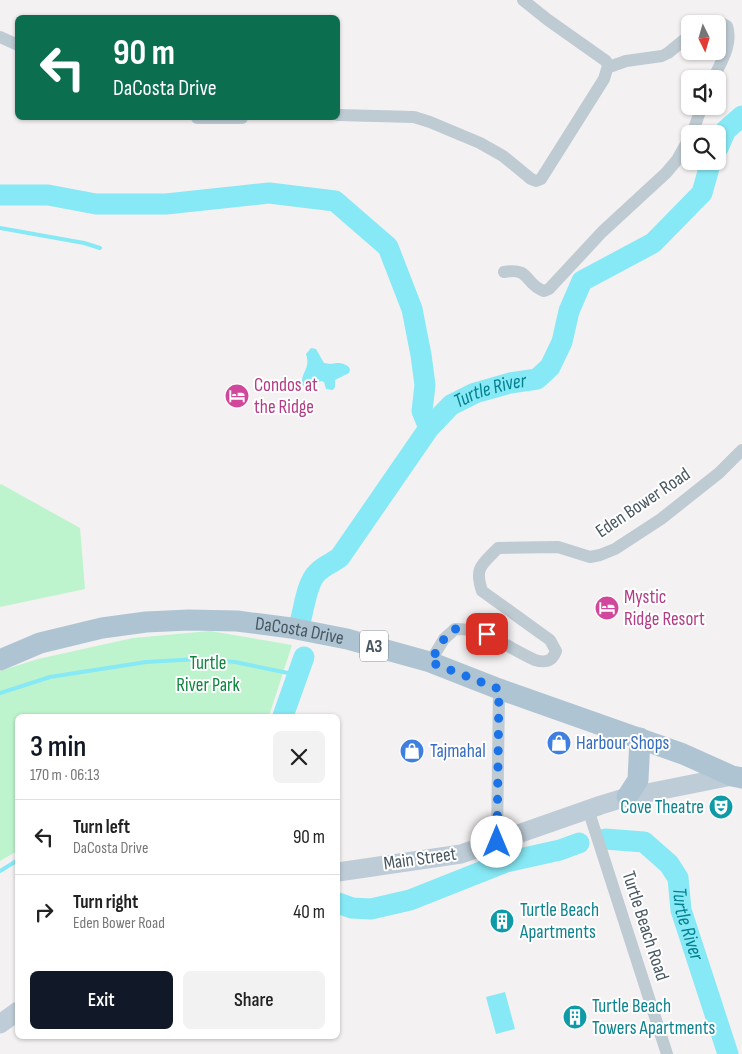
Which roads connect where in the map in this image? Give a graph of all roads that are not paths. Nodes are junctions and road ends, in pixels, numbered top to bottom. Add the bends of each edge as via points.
1 (524, 0) edge
2 (726, 26) edge
3 (0, 37) edge
4 (681, 42) edge
5 (15, 44) edge
6 (726, 51) edge
7 (608, 66) junction
8 (340, 114) edge
9 (681, 153) edge
10 (504, 272) dead end
11 (742, 450) edge
12 (0, 660) edge
13 (430, 662) junction
14 (499, 689) junction
15 (640, 738) junction
16 (737, 777) edge
17 (627, 797) junction
18 (588, 810) junction
19 (497, 842) junction
20 (340, 872) edge
21 (15, 1013) edge
22 (0, 1024) edge
23 (667, 1054) edge

1 - 7 street via 606,61
2 - 6 street via 730,35
3 - 5 street
4 - 7 street via 662,56
7 - 8 street via 604,79 541,179 536,181 480,143 430,122 414,118
9 - 10 street via 666,173 602,232 549,289 538,289 517,270
11 - 13 street, Eden Bower Road via 719,473 661,518 614,549 590,557 558,547 498,548 483,564 478,571 482,591 550,640 556,651 549,661 535,660 487,634 461,628 444,639
12 - 13 main road, DaCosta Drive / A3 via 40,643 102,628 189,620 237,621 291,628 347,639
13 - 14 main road, DaCosta Drive / A3
14 - 15 main road, DaCosta Drive / A3
14 - 19 street
15 - 16 main road, DaCosta Drive / A3
15 - 17 main road via 638,780
16 - 17 street, Main Street
17 - 18 street, Main Street
18 - 19 street, Main Street
18 - 23 street, Turtle Beach Road
19 - 20 street, Main Street via 461,854
21 - 22 street

